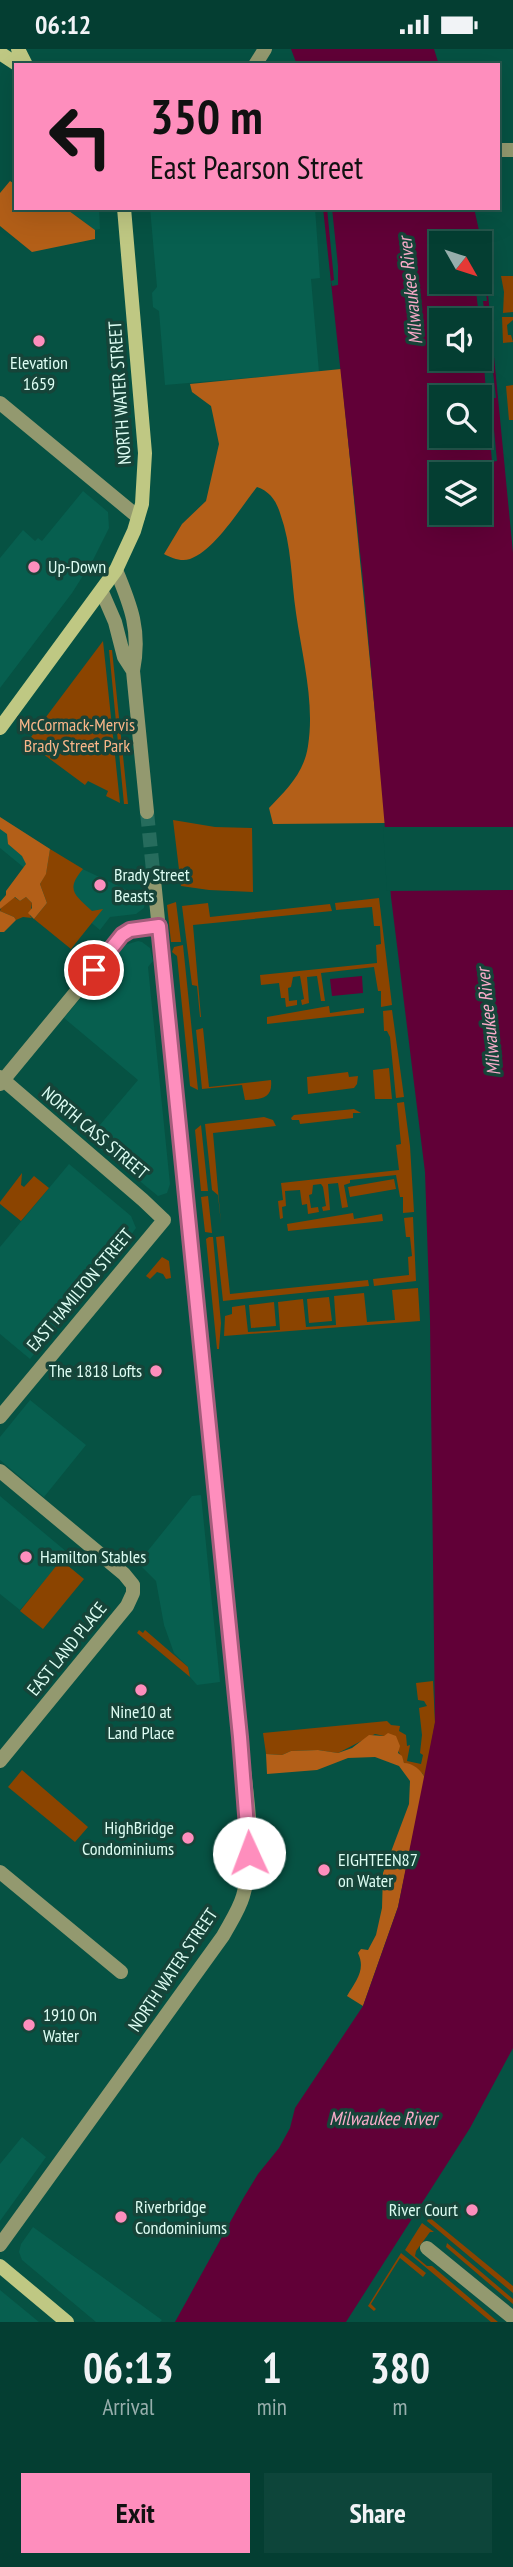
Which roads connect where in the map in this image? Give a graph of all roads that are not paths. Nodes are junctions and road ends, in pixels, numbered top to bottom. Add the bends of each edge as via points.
1 (0, 53) edge
2 (15, 63) edge
3 (124, 210) edge
4 (0, 403) edge
5 (138, 517) junction
6 (116, 570) junction
7 (102, 591) junction
8 (133, 671) junction
9 (0, 728) edge
10 (147, 812) tunnel mouth
11 (154, 880) tunnel mouth
12 (159, 926) junction
13 (1, 1081) edge
14 (164, 1220) junction
15 (188, 1220) junction
16 (0, 1417) edge
17 (0, 1471) edge
18 (0, 1761) edge
19 (0, 1872) edge
20 (121, 1972) dead end
21 (0, 2245) edge
22 (427, 2248) dead end
23 (0, 2266) edge
24 (513, 2318) edge
25 (67, 2322) edge

1 - 2 main road
3 - 5 main road, NORTH WATER STREET via 145,453
4 - 5 street
5 - 6 main road, NORTH WATER STREET
6 - 7 main road, NORTH WATER STREET
6 - 8 street via 135,623
7 - 8 street
7 - 9 main road, NORTH WATER STREET
8 - 10 street
11 - 12 street, NORTH WATER STREET
12 - 13 street via 122,935
12 - 15 street, NORTH WATER STREET
13 - 14 street, NORTH CASS STREET
14 - 15 street
14 - 16 street, EAST HAMILTON STREET
15 - 21 street, NORTH WATER STREET via 248,1823 243,1897 223,1936
17 - 18 street, EAST LAND PLACE via 133,1585 127,1606
19 - 20 street
22 - 24 street
23 - 25 main road

